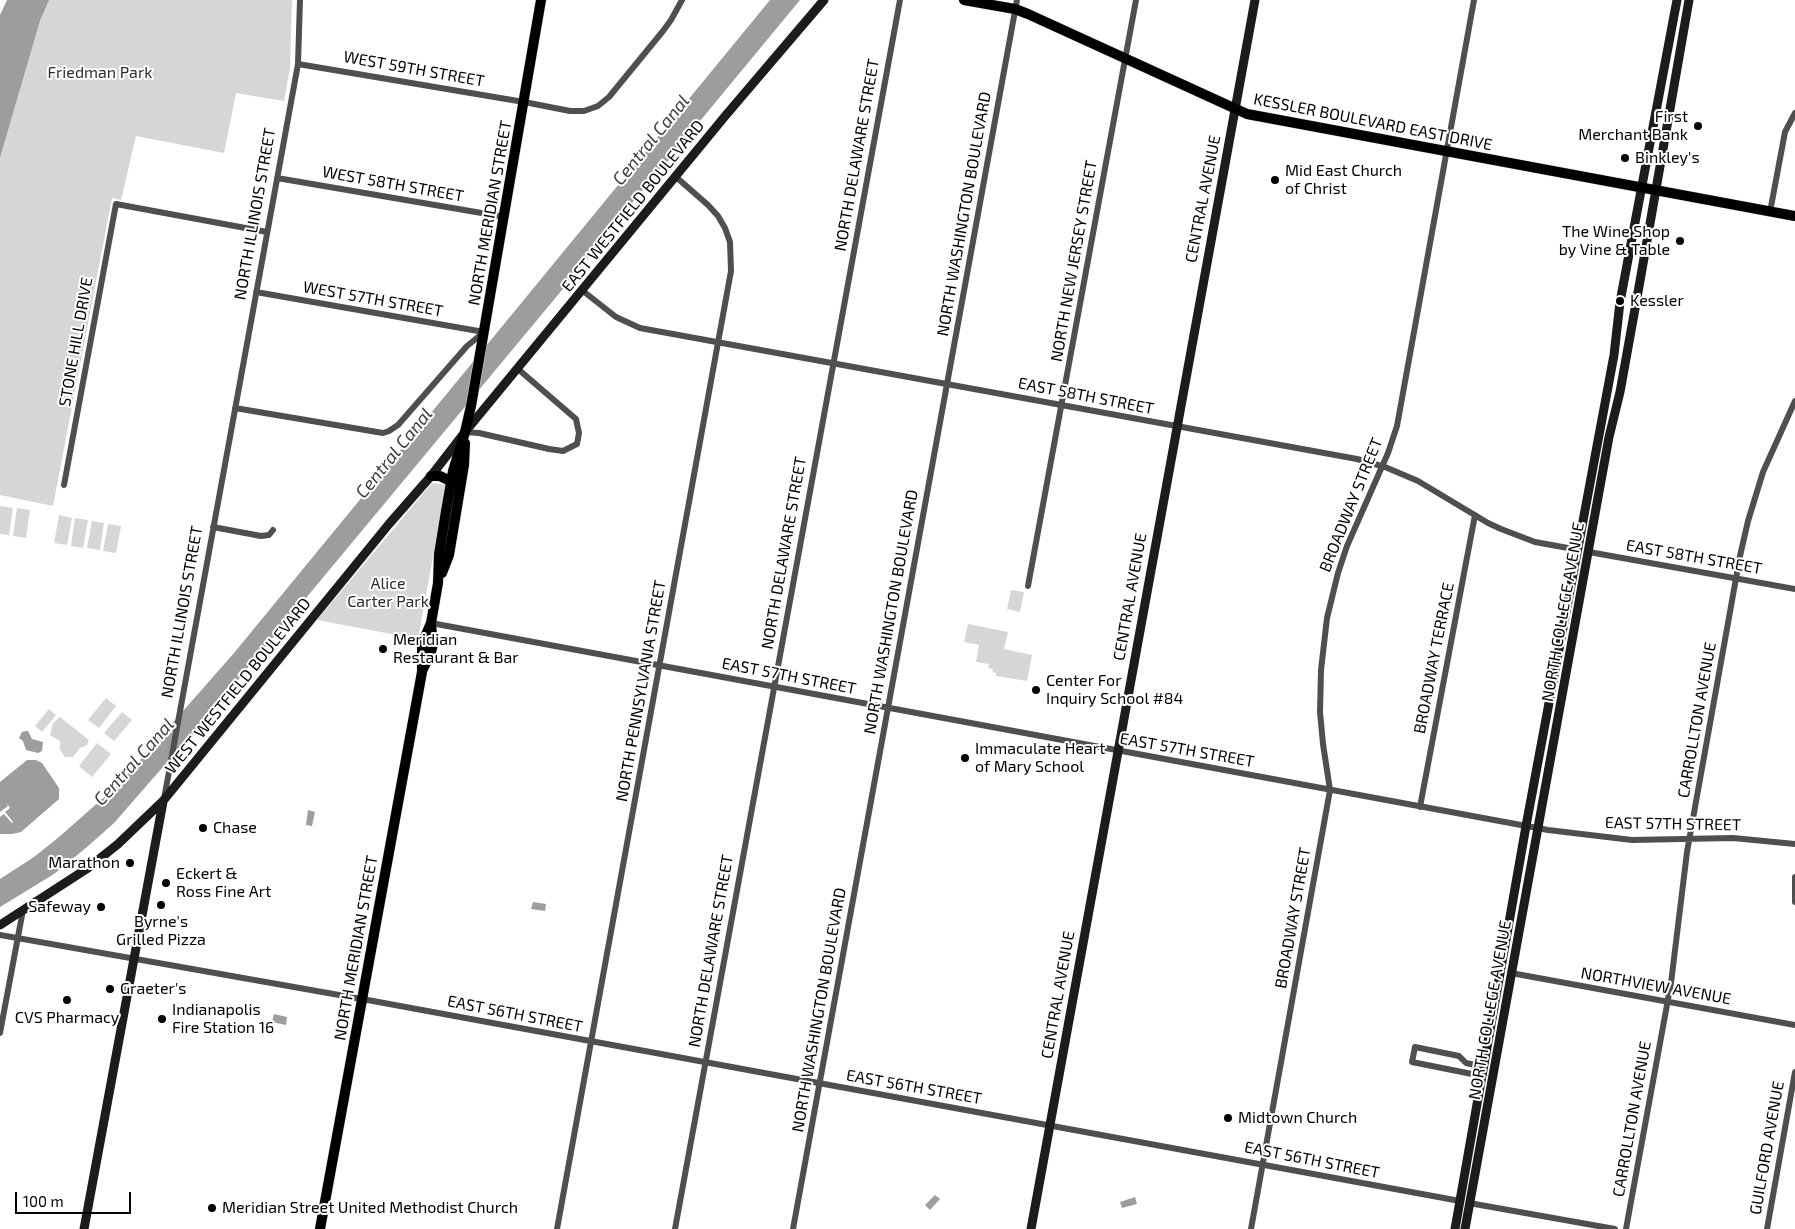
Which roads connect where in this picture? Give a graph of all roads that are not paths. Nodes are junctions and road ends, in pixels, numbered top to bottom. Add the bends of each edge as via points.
1 (300, 0) edge
2 (541, 0) edge
3 (682, 0) edge
4 (824, 0) edge
5 (900, 0) edge
6 (964, 0) edge
7 (1136, 0) edge
8 (1255, 0) edge
9 (1474, 0) edge
10 (1677, 0) edge
11 (1689, 0) edge
12 (1016, 5) edge
13 (1125, 58) junction
14 (298, 64) junction
15 (524, 102) junction
16 (1235, 109) junction
17 (1795, 113) edge
18 (1447, 151) junction
19 (676, 177) junction
20 (277, 178) junction
21 (1642, 187) junction
22 (1657, 190) junction
23 (1770, 212) junction
24 (1795, 216) edge
25 (504, 217) junction
26 (267, 232) junction
27 (583, 291) junction
28 (256, 292) junction
29 (484, 332) junction
30 (718, 343) junction
31 (832, 364) junction
32 (518, 369) junction
33 (947, 385) junction
34 (1795, 401) edge
35 (1062, 406) junction
36 (235, 408) junction
37 (1176, 426) junction
38 (465, 432) junction
39 (1382, 466) junction
40 (431, 476) junction
41 (451, 483) junction
42 (64, 486) dead end
43 (1475, 515) junction
44 (213, 527) junction
45 (273, 530) dead end
46 (1578, 550) junction
47 (1589, 552) junction
48 (1736, 578) junction
49 (438, 583) junction
50 (1028, 586) dead end
51 (1795, 589) edge
52 (430, 624) junction
53 (660, 665) junction
54 (774, 687) junction
55 (888, 708) junction
56 (1118, 751) junction
57 (1330, 790) junction
58 (164, 802) junction
59 (1420, 807) junction
60 (1526, 826) junction
61 (1538, 829) junction
62 (1689, 840) junction
63 (1795, 844) edge
64 (1795, 877) edge
65 (1795, 902) edge
66 (23, 910) junction
67 (0, 924) edge
68 (0, 935) edge
69 (18, 938) junction
70 (134, 958) junction
71 (1511, 973) junction
72 (362, 1000) junction
73 (1668, 1002) junction
74 (1795, 1025) edge
75 (0, 1033) edge
76 (592, 1042) junction
77 (705, 1064) junction
78 (1483, 1071) junction
79 (1795, 1072) edge
80 (819, 1084) junction
81 (1049, 1126) junction
82 (1263, 1164) junction
83 (1465, 1202) junction
84 (84, 1229) edge
85 (320, 1229) edge
86 (557, 1229) edge
87 (675, 1229) edge
88 (793, 1229) edge
89 (1030, 1229) edge
90 (1251, 1229) edge
91 (1455, 1229) edge
92 (1465, 1229) edge
93 (1615, 1229) edge
94 (1626, 1229) edge
95 (1767, 1229) edge

1 - 14 street, NORTH ILLINOIS STREET
2 - 15 main road, NORTH MERIDIAN STREET
3 - 15 street, WEST 59TH STREET via 663,31 604,102 574,112
4 - 19 main road, EAST WESTFIELD BOULEVARD
5 - 31 street, NORTH DELAWARE STREET
6 - 12 main road, KESSLER BOULEVARD EAST DRIVE
7 - 13 street, NORTH NEW JERSEY STREET
8 - 16 main road, CENTRAL AVENUE
9 - 18 street, BROADWAY STREET
10 - 21 main road, NORTH COLLEGE AVENUE
11 - 22 main road, NORTH COLLEGE AVENUE
12 - 13 main road, KESSLER BOULEVARD EAST DRIVE
12 - 33 street, NORTH WASHINGTON BOULEVARD
13 - 16 main road, KESSLER BOULEVARD EAST DRIVE
13 - 35 street, NORTH NEW JERSEY STREET
14 - 15 street, WEST 59TH STREET
14 - 20 street, NORTH ILLINOIS STREET
15 - 25 main road, NORTH MERIDIAN STREET
16 - 18 main road, KESSLER BOULEVARD EAST DRIVE
16 - 37 main road, CENTRAL AVENUE
17 - 23 street via 1785,132
18 - 21 main road, KESSLER BOULEVARD EAST DRIVE
18 - 39 street, BROADWAY STREET via 1400,412
19 - 27 main road, EAST WESTFIELD BOULEVARD
19 - 30 street, NORTH PENNSYLVANIA STREET via 715,213 730,242 731,271
20 - 25 street, WEST 58TH STREET
20 - 26 street, NORTH ILLINOIS STREET
21 - 22 main road, KESSLER BOULEVARD EAST DRIVE
21 - 46 main road, NORTH COLLEGE AVENUE
22 - 23 main road, KESSLER BOULEVARD EAST DRIVE
22 - 47 main road, NORTH COLLEGE AVENUE
23 - 24 main road, KESSLER BOULEVARD EAST DRIVE
25 - 29 main road, NORTH MERIDIAN STREET
26 - 28 street, NORTH ILLINOIS STREET
26 - 42 street, STONE HILL DRIVE via 116,204
27 - 30 street, EAST 58TH STREET via 626,323
27 - 32 main road, EAST WESTFIELD BOULEVARD
28 - 29 street, WEST 57TH STREET
28 - 36 street, NORTH ILLINOIS STREET
29 - 36 street via 389,431
29 - 38 main road, NORTH MERIDIAN STREET
30 - 31 street, EAST 58TH STREET
30 - 53 street, NORTH PENNSYLVANIA STREET
31 - 33 street, EAST 58TH STREET
31 - 54 street, NORTH DELAWARE STREET
32 - 38 main road, EAST WESTFIELD BOULEVARD
32 - 38 street via 576,419 577,444 563,451 549,450
33 - 35 street, EAST 58TH STREET
33 - 55 street, NORTH WASHINGTON BOULEVARD
34 - 48 street, CARROLLTON AVENUE via 1760,482
35 - 37 street, EAST 58TH STREET
35 - 50 street, NORTH NEW JERSEY STREET
36 - 44 street, NORTH ILLINOIS STREET
37 - 39 street, EAST 58TH STREET via 1346,456
37 - 56 main road, CENTRAL AVENUE
38 - 40 main road, WEST WESTFIELD BOULEVARD
38 - 41 main road, NORTH MERIDIAN STREET
38 - 49 main road, NORTH MERIDIAN STREET via 464,465 453,531
39 - 43 street, EAST 58TH STREET via 1418,481
39 - 57 street, BROADWAY STREET via 1344,555 1326,627 1320,716
40 - 41 main road via 440,476
40 - 58 main road, WEST WESTFIELD BOULEVARD
41 - 49 main road, NORTH MERIDIAN STREET via 439,554
43 - 46 street, EAST 58TH STREET via 1531,540
43 - 59 street, BROADWAY TERRACE
44 - 45 street via 261,536
44 - 58 street, NORTH ILLINOIS STREET
46 - 60 main road, NORTH COLLEGE AVENUE
47 - 48 street, EAST 58TH STREET
47 - 61 main road, NORTH COLLEGE AVENUE
48 - 51 street, EAST 58TH STREET
48 - 62 street, CARROLLTON AVENUE
49 - 52 main road, NORTH MERIDIAN STREET
52 - 53 street, EAST 57TH STREET
52 - 72 main road, NORTH MERIDIAN STREET via 433,644 422,672
53 - 54 street, EAST 57TH STREET
53 - 76 street, NORTH PENNSYLVANIA STREET
54 - 55 street, EAST 57TH STREET
54 - 77 street, NORTH DELAWARE STREET
55 - 56 street, EAST 57TH STREET
55 - 80 street, NORTH WASHINGTON BOULEVARD
56 - 57 street, EAST 57TH STREET
56 - 81 main road, CENTRAL AVENUE
57 - 59 street, EAST 57TH STREET
57 - 82 street, BROADWAY STREET
58 - 66 main road, WEST WESTFIELD BOULEVARD via 94,864
58 - 70 main road, NORTH ILLINOIS STREET
59 - 60 street, EAST 57TH STREET
60 - 61 street, EAST 57TH STREET
60 - 78 main road, NORTH COLLEGE AVENUE
61 - 62 street, EAST 57TH STREET via 1632,840
61 - 71 main road, NORTH COLLEGE AVENUE
62 - 63 street, EAST 57TH STREET via 1733,838
62 - 73 street, CARROLLTON AVENUE
64 - 65 street
66 - 67 main road, WEST WESTFIELD BOULEVARD
66 - 69 street
68 - 69 street, EAST 56TH STREET
69 - 70 street, EAST 56TH STREET
69 - 75 street
70 - 72 street, EAST 56TH STREET
70 - 84 main road, NORTH ILLINOIS STREET
71 - 73 street, NORTHVIEW AVENUE
71 - 83 main road, NORTH COLLEGE AVENUE
72 - 76 street, EAST 56TH STREET
72 - 85 main road, NORTH MERIDIAN STREET
73 - 74 street, NORTHVIEW AVENUE
73 - 94 street, CARROLLTON AVENUE
76 - 77 street, EAST 56TH STREET
76 - 86 street, NORTH PENNSYLVANIA STREET
77 - 80 street, EAST 56TH STREET
77 - 87 street, NORTH DELAWARE STREET
78 - 78 street via 1459,1056 1415,1048 1412,1062 1464,1072
78 - 83 main road, NORTH COLLEGE AVENUE
79 - 95 street, GUILFORD AVENUE
80 - 81 street, EAST 56TH STREET
80 - 88 street, NORTH WASHINGTON BOULEVARD
81 - 82 street, EAST 56TH STREET
81 - 89 main road, CENTRAL AVENUE
82 - 83 street, EAST 56TH STREET
82 - 90 street, BROADWAY STREET
83 - 91 main road, NORTH COLLEGE AVENUE
83 - 92 main road, NORTH COLLEGE AVENUE
83 - 93 street, EAST 56TH STREET

